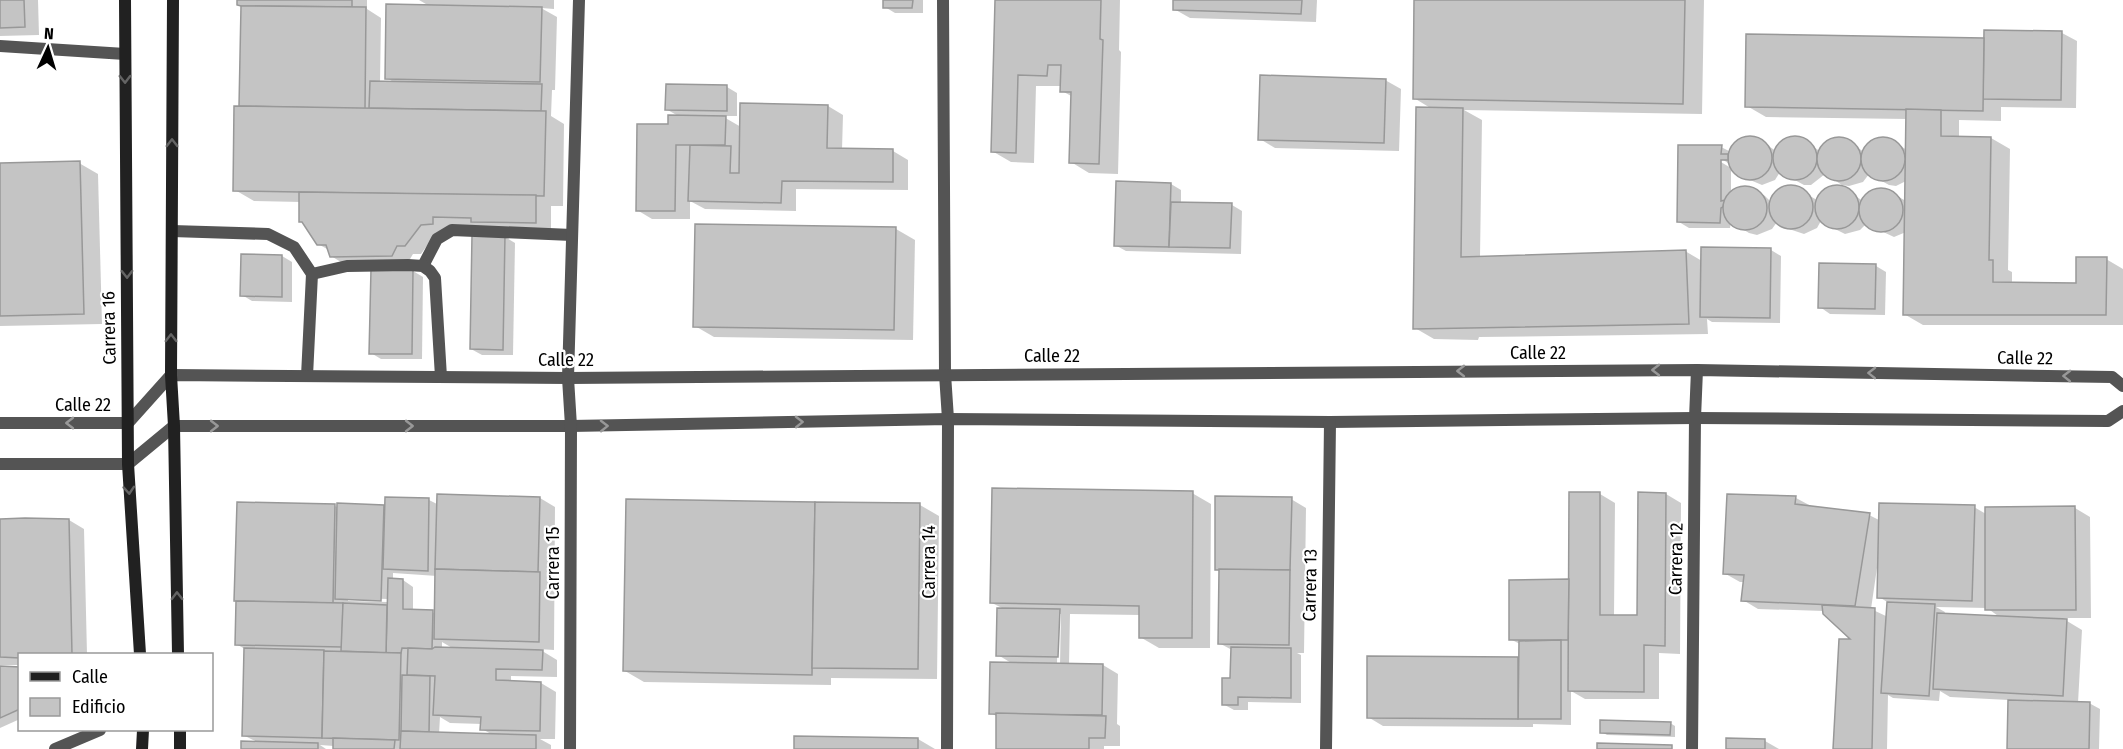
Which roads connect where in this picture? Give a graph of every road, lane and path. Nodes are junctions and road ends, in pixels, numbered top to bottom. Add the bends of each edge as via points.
1 (125, 0) edge
2 (173, 0) edge
3 (579, 0) edge
4 (944, 0) edge
5 (0, 46) edge
6 (125, 54) junction
7 (172, 231) junction
8 (572, 236) junction
9 (423, 266) junction
10 (312, 274) junction
11 (1697, 370) junction
12 (945, 374) junction
13 (171, 375) junction
14 (307, 376) junction
15 (441, 377) junction
16 (568, 378) junction
17 (2123, 386) edge
18 (2123, 411) edge
19 (1695, 418) junction
20 (948, 419) junction
21 (1329, 422) junction
22 (0, 423) edge
23 (128, 423) junction
24 (174, 426) junction
25 (571, 426) junction
26 (0, 464) edge
27 (128, 464) junction
28 (140, 653) edge
29 (178, 653) edge
30 (96, 731) edge
31 (143, 731) edge
32 (180, 731) edge
33 (55, 749) edge
34 (142, 749) edge
35 (180, 749) edge
36 (570, 749) edge
37 (947, 749) edge
38 (1326, 749) edge
39 (1692, 749) edge

1 - 6 street, Carrera 16
7 -> 2 street
3 - 8 street, Carrera 15
4 - 12 street, Carrera 14
5 - 6 street
6 -> 23 street, Carrera 16
7 - 10 street via 268,234 294,247
13 -> 7 street
8 - 9 street via 452,230 437,239
8 - 16 street, Carrera 15
9 - 10 street via 347,266
9 - 15 street via 435,278
10 - 14 street
11 -> 12 street, Calle 22
17 -> 11 street, Calle 22 via 2112,377
11 - 19 street, Carrera 12
12 - 16 street, Calle 22
12 - 20 street, Carrera 14
13 - 14 street, Calle 22
13 - 23 street, Calle 22
13 - 24 street
14 - 15 street, Calle 22
15 - 16 street, Calle 22
16 - 25 street, Carrera 15
18 - 19 street via 2108,421
19 - 21 street
19 - 39 street, Carrera 12
20 - 21 street
25 -> 20 street
20 - 37 street, Carrera 14
21 - 38 street, Carrera 13
23 -> 22 street, Calle 22
23 - 27 street, Carrera 16
24 -> 25 street
24 - 27 street
29 -> 24 street
25 - 36 street, Carrera 15
26 - 27 street
27 -> 28 street, Carrera 16
30 - 33 street
31 - 34 street
32 - 35 street

